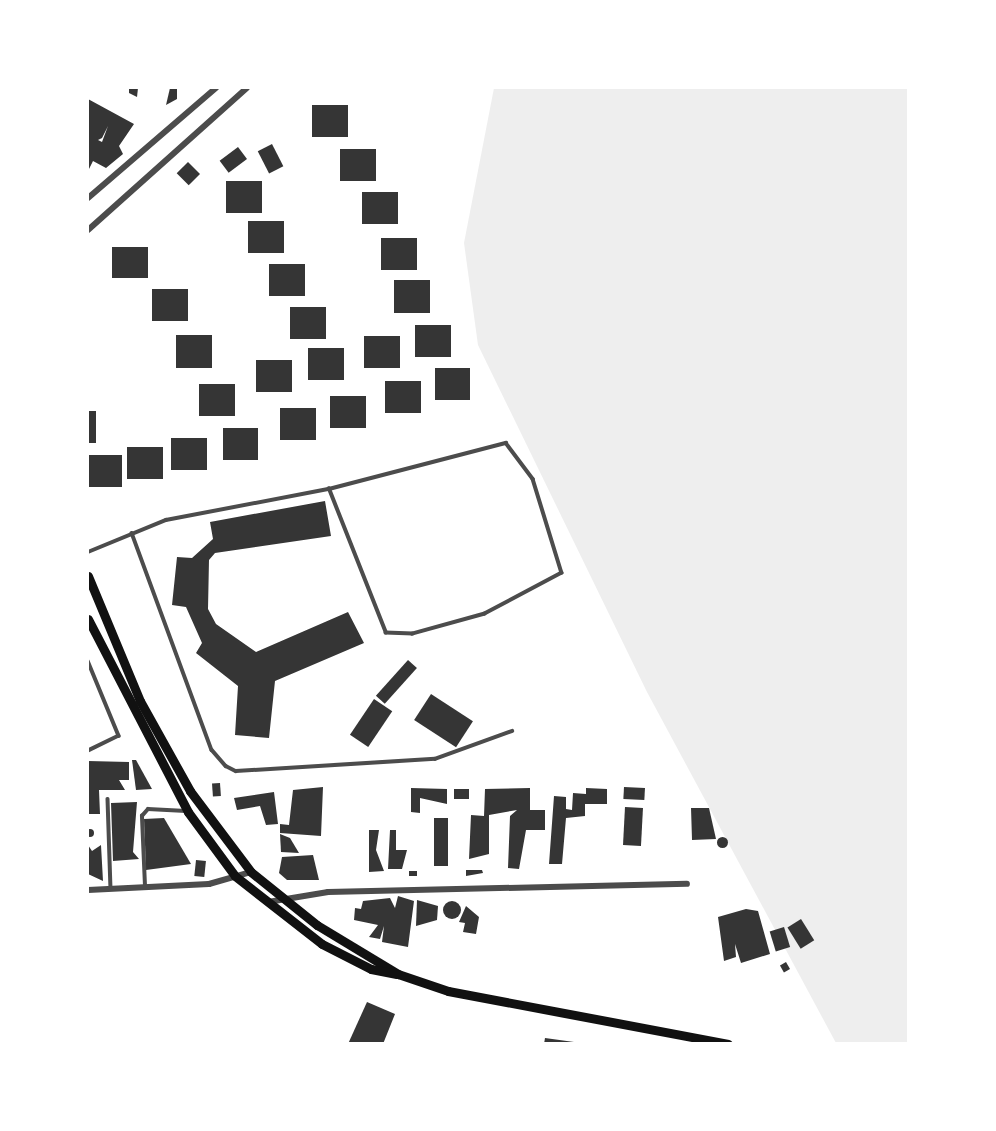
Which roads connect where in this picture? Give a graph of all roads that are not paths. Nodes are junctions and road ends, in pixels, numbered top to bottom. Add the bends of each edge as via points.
1 (216, 88) edge
2 (247, 88) edge
3 (88, 198) edge
4 (88, 230) edge
5 (329, 489) junction
6 (131, 533) junction
7 (88, 552) edge
8 (88, 576) edge
9 (88, 619) edge
10 (88, 661) edge
11 (512, 731) dead end
12 (88, 751) edge
13 (108, 799) dead end
14 (188, 811) junction
15 (251, 872) junction
16 (235, 876) junction
17 (687, 884) dead end
18 (145, 888) junction
19 (88, 890) edge
20 (111, 890) junction
21 (283, 898) junction
22 (266, 902) junction
23 (398, 974) junction
24 (728, 1044) edge

1 - 3 street
2 - 4 street
5 - 5 lane via 386,633 398,637 463,621 562,573 533,479 512,445
5 - 6 lane via 225,506
6 - 7 lane
6 - 11 lane via 212,750 226,766 236,771 435,759
8 - 15 main road via 168,752
9 - 14 main road
10 - 12 lane via 119,736
13 - 20 lane
14 - 16 main road
14 - 18 lane via 148,809 142,817
15 - 16 street
15 - 21 main road
16 - 18 street
16 - 22 main road
17 - 21 street
18 - 20 street
19 - 20 street
21 - 22 street
21 - 23 main road
22 - 23 main road via 346,957
23 - 24 main road via 460,993

